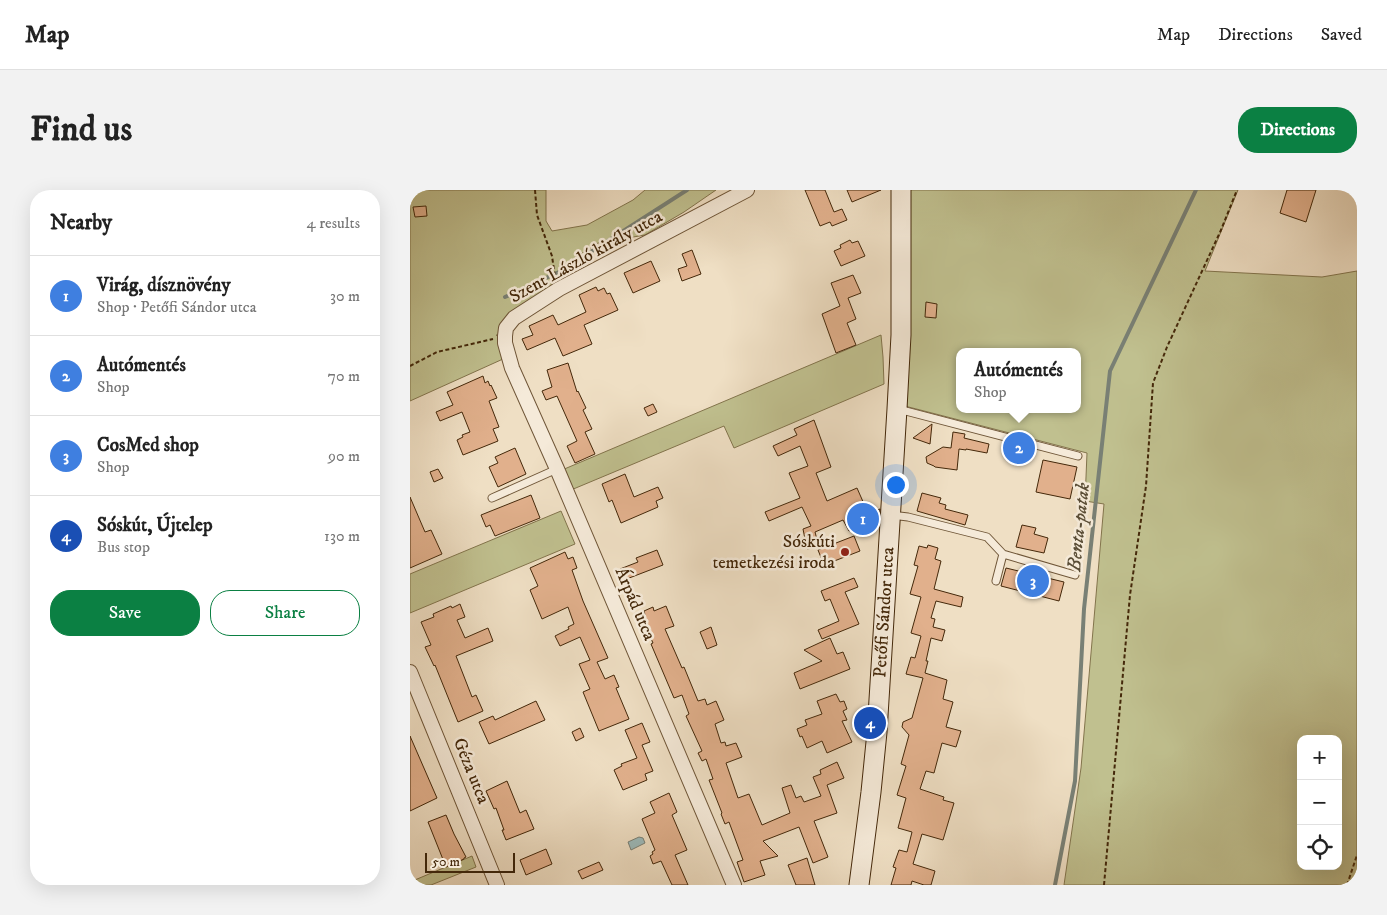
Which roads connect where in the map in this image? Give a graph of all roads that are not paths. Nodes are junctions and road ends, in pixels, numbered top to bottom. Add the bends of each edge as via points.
1 (747, 190) edge
2 (900, 190) edge
3 (505, 336) joint
4 (897, 409) junction
5 (1078, 456) dead end
6 (557, 469) junction
7 (492, 498) dead end
8 (891, 515) junction
9 (1003, 554) junction
10 (1075, 575) dead end
11 (996, 581) dead end
12 (410, 672) edge
13 (497, 885) edge
14 (734, 885) edge
15 (859, 885) edge

1 - 3 street, Szent László király utca via 559,289 514,318 506,328
2 - 4 main road, Petőfi Sándor utca via 901,335
3 - 6 street, Árpád utca via 512,368
4 - 5 lane
4 - 8 main road, Petőfi Sándor utca
6 - 7 lane
6 - 14 street, Árpád utca
8 - 9 lane via 987,537
8 - 15 main road, Petőfi Sándor utca via 877,732
9 - 10 lane
9 - 11 lane
12 - 13 street, Géza utca

